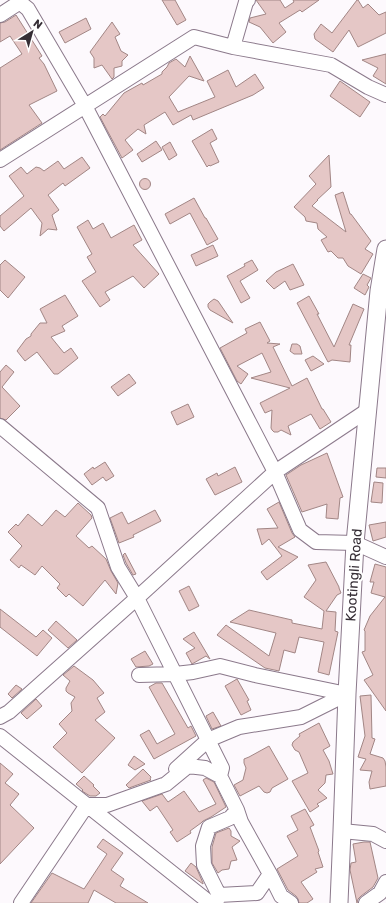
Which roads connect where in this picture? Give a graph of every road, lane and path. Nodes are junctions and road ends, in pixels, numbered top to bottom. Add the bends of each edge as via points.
1 (248, 0) edge
2 (21, 2) edge
3 (0, 15) edge
4 (234, 47) junction
5 (386, 95) edge
6 (85, 106) junction
7 (0, 160) edge
8 (386, 249) edge
9 (368, 410) junction
10 (0, 426) edge
11 (275, 472) junction
12 (355, 543) junction
13 (386, 558) edge
14 (137, 598) junction
15 (139, 674) dead end
16 (175, 674) junction
17 (347, 694) junction
18 (0, 717) edge
19 (0, 736) edge
20 (208, 740) junction
21 (220, 776) junction
22 (155, 788) junction
23 (87, 805) junction
24 (237, 810) junction
25 (342, 832) junction
26 (386, 840) edge
27 (270, 874) junction
28 (386, 882) edge
29 (215, 900) edge
30 (21, 903) edge
31 (290, 903) edge
32 (339, 903) edge
33 (366, 903) edge

1 - 4 street
2 - 3 street
2 - 6 street via 28,9
4 - 5 street via 331,65
4 - 6 street via 194,37
6 - 7 street
6 - 11 street
8 - 9 street, Kootingli Road via 379,292
9 - 11 street
9 - 12 street, Kootingli Road
10 - 14 street via 98,508 118,566
11 - 12 street via 300,530 316,542
11 - 14 street
12 - 13 street
12 - 17 street, Kootingli Road
14 - 16 street
14 - 18 street via 9,712
15 - 16 street
16 - 17 street via 220,666
16 - 20 street
17 - 20 street via 301,717 239,727
17 - 25 street, Kootingli Road
19 - 23 street
20 - 21 street via 222,768
20 - 22 street
21 - 22 street via 206,768 188,766 166,784
21 - 24 street
22 - 23 street via 107,805
23 - 29 street
23 - 30 street
24 - 27 street
24 - 29 street via 230,818 209,827 203,846 204,865
25 - 26 street via 373,834
25 - 32 street, Kootingli Road
27 - 29 street via 257,893
27 - 31 street via 281,896
28 - 33 street via 380,893

